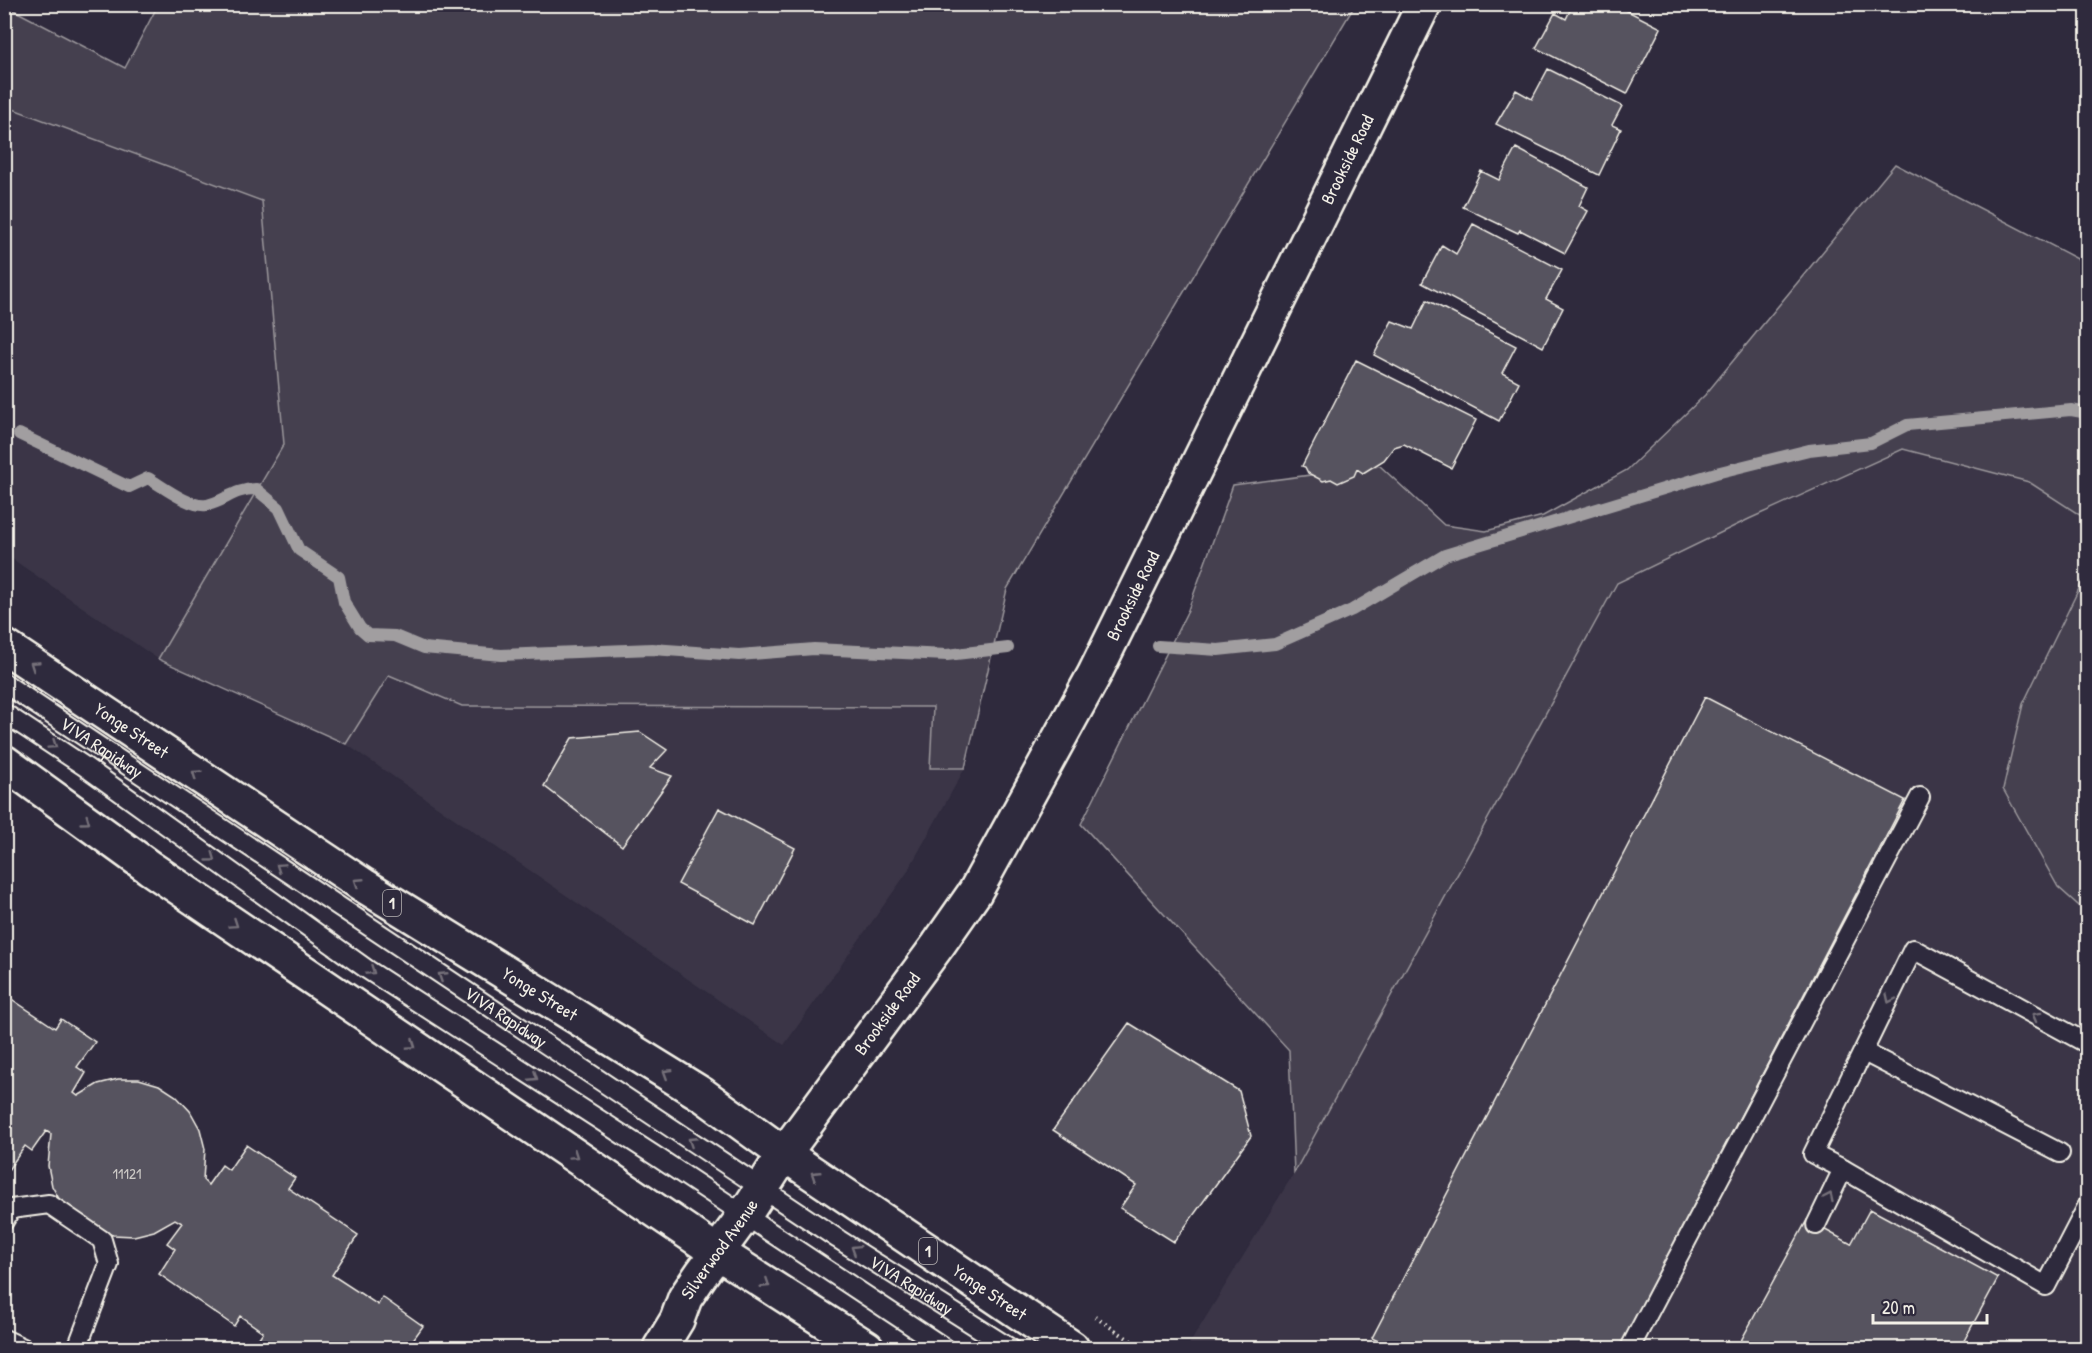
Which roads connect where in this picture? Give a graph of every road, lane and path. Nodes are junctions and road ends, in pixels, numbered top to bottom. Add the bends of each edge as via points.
1 (1424, 4) edge
2 (4, 646) edge
3 (4, 683) edge
4 (4, 713) edge
5 (4, 762) edge
6 (1920, 797) dead end
7 (2088, 1044) edge
8 (1864, 1052) junction
9 (2060, 1153) dead end
10 (784, 1154) junction
11 (1843, 1169) junction
12 (764, 1188) junction
13 (2088, 1205) edge
14 (744, 1216) junction
15 (4, 1221) edge
16 (1816, 1225) dead end
17 (717, 1252) junction
18 (4, 1339) edge
19 (23, 1348) edge
20 (77, 1348) edge
21 (660, 1348) edge
22 (867, 1348) edge
23 (945, 1348) edge
24 (1010, 1348) edge
25 (1072, 1348) edge
26 (1630, 1348) edge

1 - 10 main road, Brookside Road via 1094,675 975,892
10 -> 2 main road, Yonge Street / 1 via 702,1095 363,885
12 -> 3 lane, VIVA Rapidway
4 -> 14 lane, VIVA Rapidway via 368,970
5 -> 17 main road via 150,868
6 - 26 lane
7 -> 8 lane via 1913,949
8 - 9 lane
8 - 11 lane via 1813,1154
10 - 12 main road, Silverwood Avenue
25 -> 10 main road, Yonge Street / 1
11 - 13 lane via 2046,1286
16 -> 11 lane
12 - 14 main road, Silverwood Avenue
24 -> 12 lane, VIVA Rapidway
14 - 17 main road, Silverwood Avenue
14 - 23 lane, VIVA Rapidway
15 - 20 lane via 11,1209 49,1204 102,1240 109,1264
17 - 21 main road, Silverwood Avenue via 685,1298
17 -> 22 main road
18 - 19 lane

